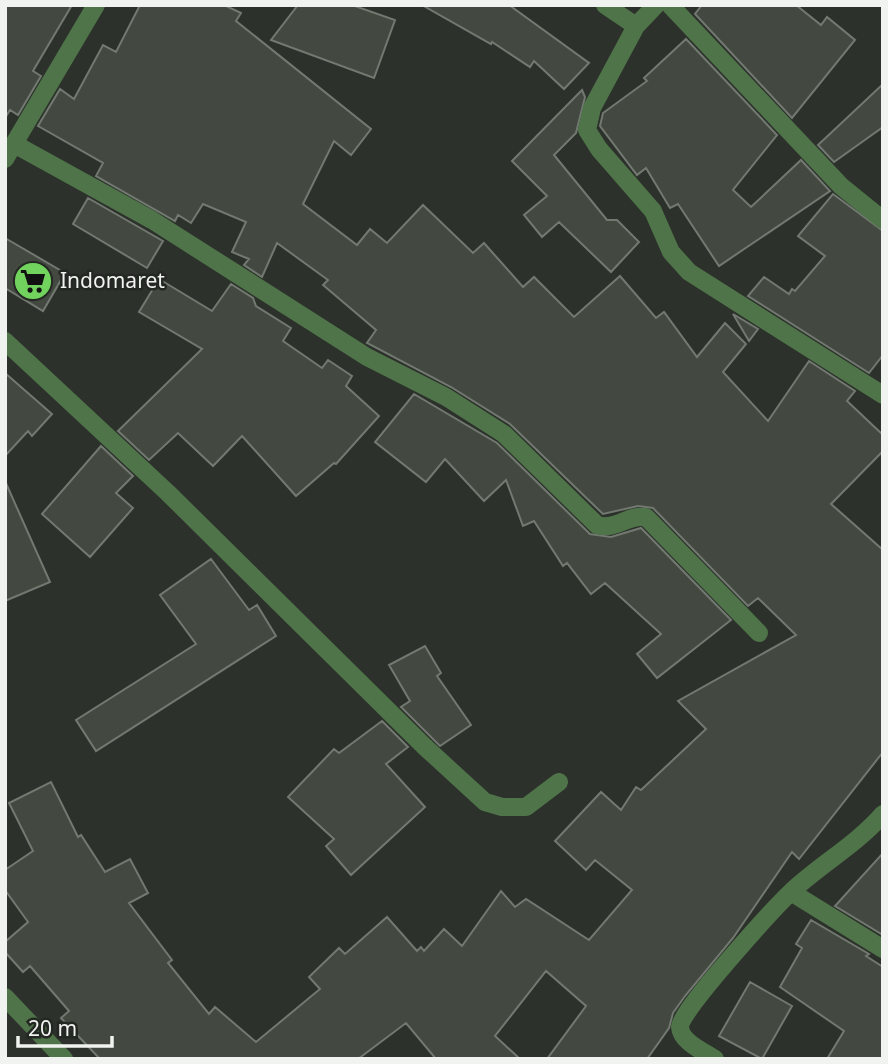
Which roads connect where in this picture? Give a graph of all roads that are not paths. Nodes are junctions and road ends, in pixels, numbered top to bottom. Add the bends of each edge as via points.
1 (96, 5) edge
2 (606, 5) edge
3 (656, 5) edge
4 (670, 5) edge
5 (636, 26) junction
6 (10, 152) edge
7 (883, 220) edge
8 (5, 341) edge
9 (883, 395) edge
10 (759, 633) dead end
11 (559, 782) dead end
12 (883, 814) edge
13 (791, 892) junction
14 (883, 949) edge
15 (5, 997) edge
16 (64, 1059) edge
17 (715, 1059) edge

1 - 6 street
2 - 5 street
3 - 5 street
4 - 7 street via 841,186
5 - 9 street via 588,115 587,130 599,149 643,197 671,252 689,272
6 - 10 street via 152,220 334,336 446,397 504,434 597,525 610,527 646,517
8 - 11 street via 485,802 526,807
12 - 13 street
13 - 14 street
13 - 17 street via 696,997 680,1021 685,1040
15 - 16 street

